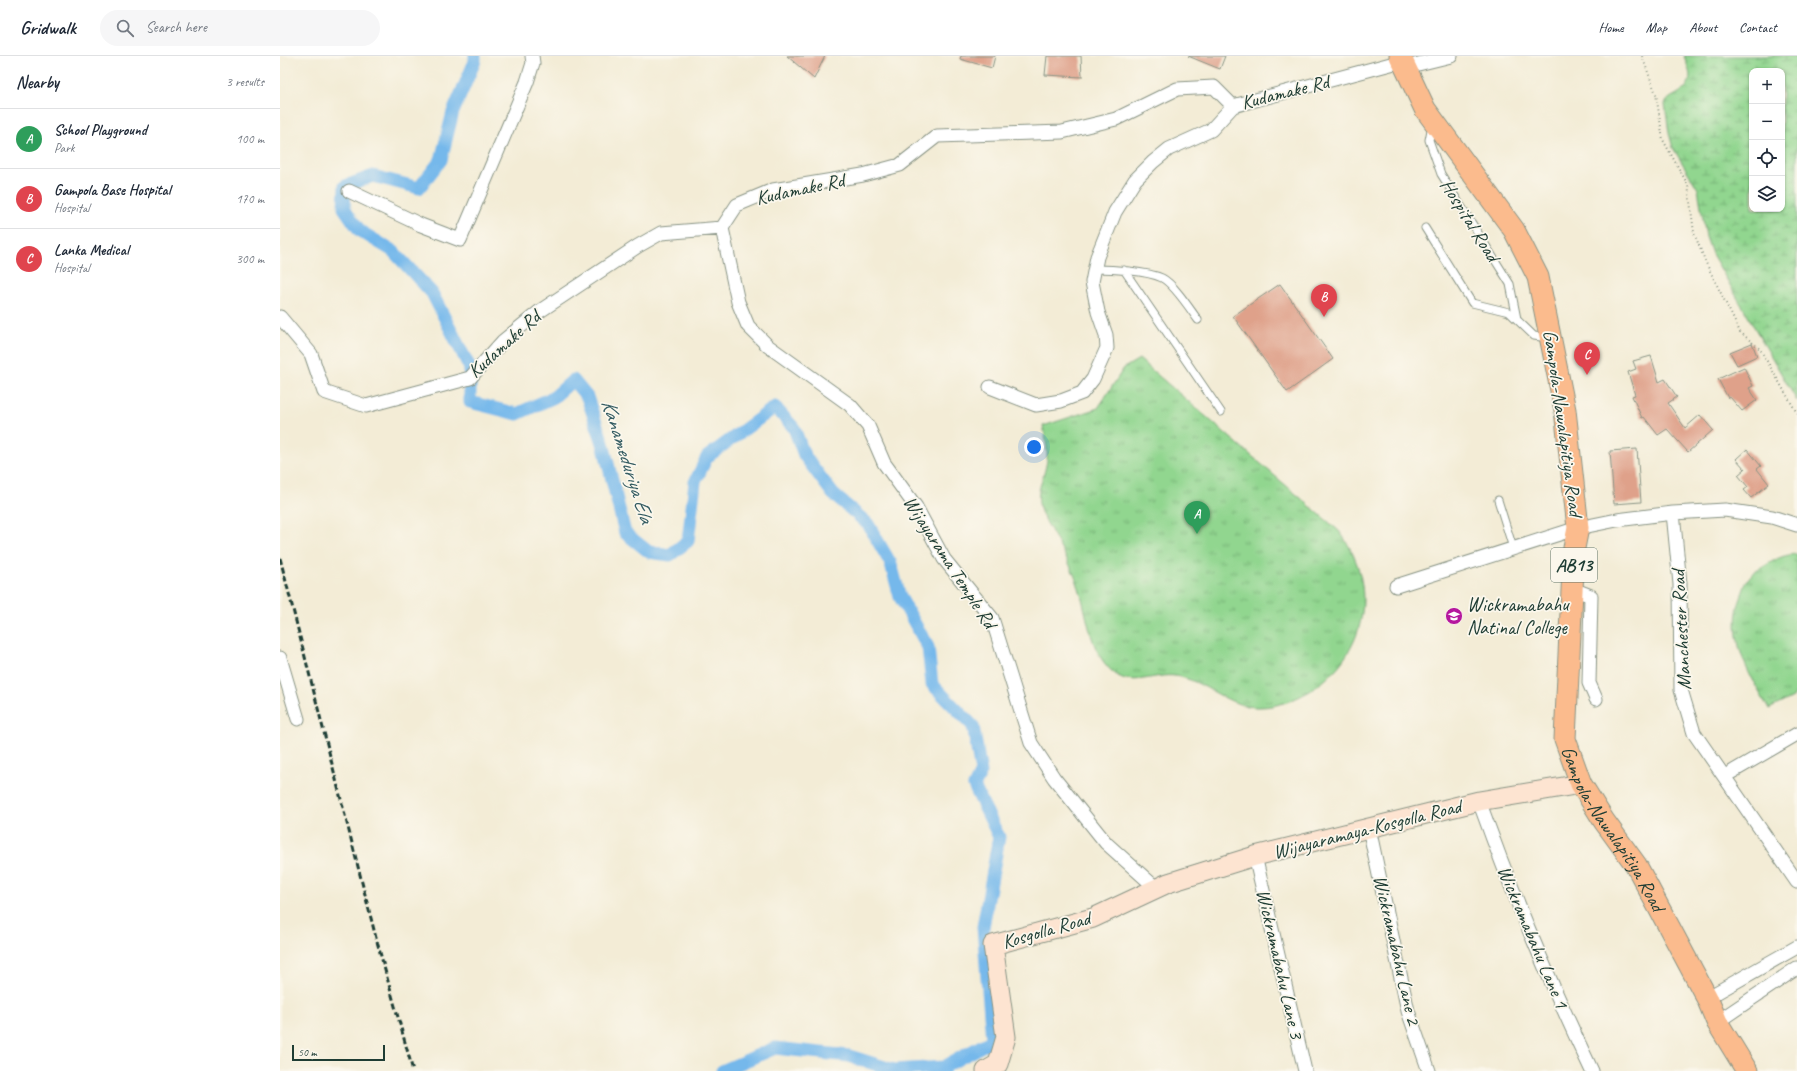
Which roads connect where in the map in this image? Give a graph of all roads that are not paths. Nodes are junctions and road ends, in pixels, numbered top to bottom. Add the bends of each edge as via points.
1 (532, 56) edge
2 (1451, 56) edge
3 (1403, 61) edge
4 (1233, 106) junction
5 (1433, 119) junction
6 (349, 191) dead end
7 (722, 228) junction
8 (1425, 228) dead end
9 (1095, 269) junction
10 (1124, 270) junction
11 (280, 316) edge
12 (1517, 319) junction
13 (1198, 320) dead end
14 (1552, 339) junction
15 (990, 387) dead end
16 (1221, 412) dead end
17 (1498, 500) dead end
18 (1673, 513) junction
19 (1797, 525) edge
20 (1578, 528) junction
21 (1513, 548) junction
22 (1396, 586) dead end
23 (1573, 589) junction
24 (280, 658) edge
25 (1596, 699) dead end
26 (298, 719) dead end
27 (1797, 734) edge
28 (1725, 776) junction
29 (1581, 784) junction
30 (1479, 801) junction
31 (1369, 828) junction
32 (1254, 856) junction
33 (1797, 882) edge
34 (1156, 888) junction
35 (1797, 947) edge
36 (1797, 968) edge
37 (1707, 998) junction
38 (1717, 1022) junction
39 (986, 1071) edge
40 (1305, 1071) edge
41 (1429, 1071) edge
42 (1592, 1071) edge
43 (1747, 1071) edge

1 - 6 street via 533,63 527,82 460,240 421,225
2 - 3 street, Kudamake Rd
3 - 4 street, Kudamake Rd
3 - 5 main road, Gampola-Nawalapitiya Road / AB13 via 1425,109
4 - 7 street, Kudamake Rd via 1214,87 1177,89 1116,119 1062,132 937,136 900,165 863,176 773,190 737,204
4 - 9 street via 1211,130 1169,149 1135,180 1115,212 1096,257
5 - 12 lane, Hospital Road via 1429,140 1441,174 1510,284
5 - 14 main road, Gampola-Nawalapitiya Road / AB13 via 1514,230 1538,277
7 - 11 street, Kudamake Rd via 661,232 540,311 503,341 470,378 366,406 324,392 311,354
7 - 34 street, Wijayarama Temple Rd via 738,302 748,326 768,346 850,405 868,426 884,463 916,507 944,559 992,618 1031,743 1054,778 1106,843
8 - 12 lane via 1472,303 1509,312
9 - 10 lane
9 - 15 street via 1092,282 1098,312 1106,334 1107,348 1093,379 1082,393 1061,401 1036,405
10 - 13 lane via 1162,278
10 - 16 lane
12 - 14 lane via 1534,336
14 - 20 main road, Gampola-Nawalapitiya Road / AB13 via 1565,410
17 - 21 lane
18 - 19 street via 1725,510 1772,517
18 - 20 street
18 - 28 street, Manchester Road via 1680,584 1681,690 1694,733
20 - 21 street
20 - 23 main road, Gampola-Nawalapitiya Road / AB13 via 1574,548
21 - 22 street
23 - 25 street via 1591,596 1589,683
23 - 29 main road, Gampola-Nawalapitiya Road / AB13 via 1564,738
24 - 26 street
27 - 28 street
28 - 33 street, Manchester Road
29 - 30 street, Wijayaramaya-Kosgolla Road
29 - 37 main road, Gampola-Nawalapitiya Road / AB13 via 1636,865
30 - 31 street, Wijayaramaya-Kosgolla Road
30 - 42 street, Wickramabahu Lane 1 via 1503,868 1552,987
31 - 32 street, Wijayaramaya-Kosgolla Road
31 - 41 street, Wickramabahu Lane 2 via 1408,1011
32 - 34 street, Wijayaramaya-Kosgolla Road
32 - 40 street, Wickramabahu Lane 3
34 - 39 street, Kosgolla Road via 1093,918 993,945 1006,1037 998,1064
35 - 37 street
36 - 38 street
37 - 38 main road, Gampola-Nawalapitiya Road / AB13
38 - 43 main road, Gampola-Nawalapitiya Road / AB13

